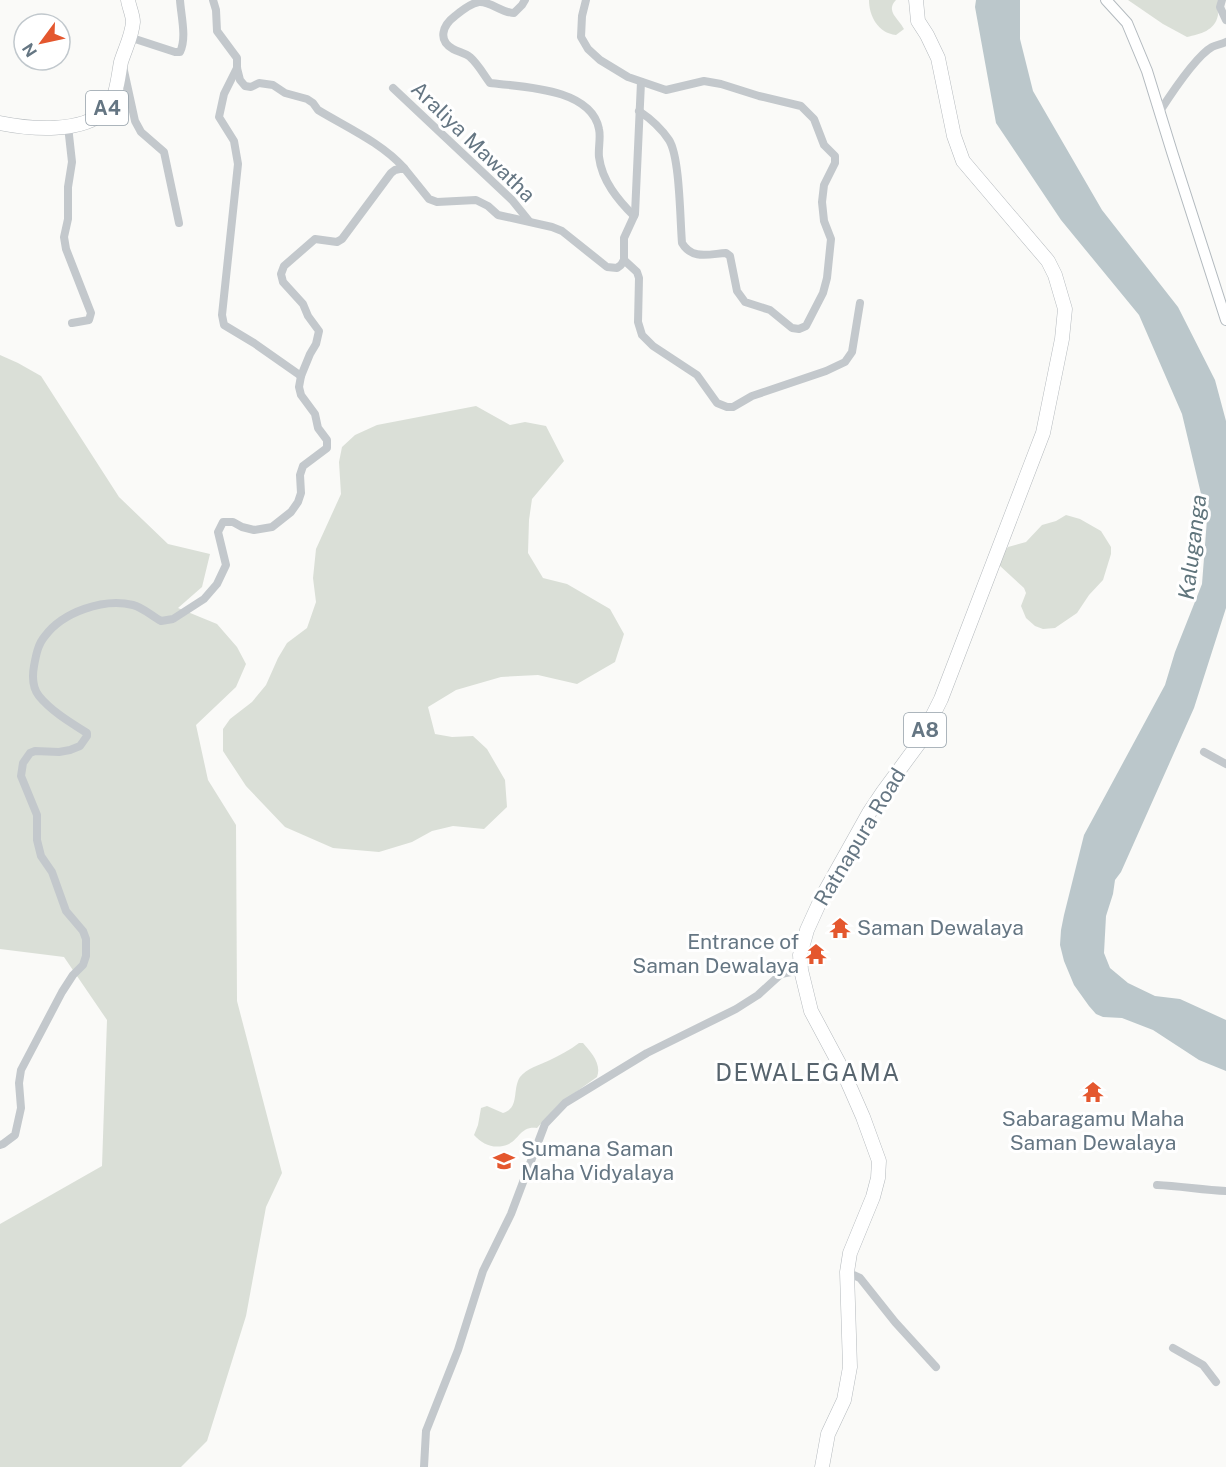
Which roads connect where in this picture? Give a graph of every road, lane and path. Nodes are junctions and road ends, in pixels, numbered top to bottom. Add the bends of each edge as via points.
1 (128, 0) edge
2 (180, 0) edge
3 (213, 0) edge
4 (525, 0) edge
5 (586, 0) edge
6 (916, 0) edge
7 (1106, 0) edge
8 (1222, 0) edge
9 (1226, 20) edge
10 (129, 37) junction
11 (1226, 42) edge
12 (122, 61) junction
13 (237, 68) junction
14 (641, 82) junction
15 (393, 88) dead end
16 (639, 111) junction
17 (1160, 111) junction
18 (0, 123) edge
19 (68, 126) junction
20 (404, 168) junction
21 (634, 216) junction
22 (529, 222) junction
23 (179, 223) dead end
24 (624, 260) junction
25 (860, 303) dead end
26 (1226, 320) edge
27 (72, 323) dead end
28 (301, 376) junction
29 (1204, 753) dead end
30 (1226, 764) edge
31 (801, 970) junction
32 (0, 1145) edge
33 (1157, 1185) dead end
34 (1226, 1191) edge
35 (847, 1272) junction
36 (1173, 1348) dead end
37 (936, 1367) dead end
38 (1215, 1382) dead end
39 (424, 1467) edge
40 (822, 1467) edge

1 - 10 highway, A4 via 133,22
2 - 10 street via 180,52
3 - 13 street via 217,31 237,58
4 - 21 street via 514,13 478,2 453,17 443,36 453,49 469,56 490,83 555,91 591,111 599,129 599,158 604,177
5 - 14 street via 581,37 588,49 619,72
6 - 31 highway, Ratnapura Road / A8 via 918,21 938,58 963,161 1048,261 1065,309 1062,339 1043,433 942,699 918,743 869,813 822,897 807,930 800,955
7 - 17 street via 1127,23
8 - 9 street via 1220,7
10 - 12 highway, A4
11 - 17 street via 1202,55
12 - 19 highway, A4 via 114,96 106,110 88,122
12 - 23 street via 135,121 141,132 164,152
13 - 20 street via 245,86 273,85 307,99
13 - 28 street via 224,94 219,117 234,141 238,164 224,325
14 - 16 street
14 - 16 street via 666,90 704,81 721,84 801,106 814,119 824,145 835,156 835,163 822,202 831,239 827,278 806,326 792,328 770,310 745,302 737,291 730,256 695,255 686,250 670,142 655,122
15 - 22 street, Araliya Mawatha via 512,201
16 - 21 street
17 - 26 street
18 - 19 highway, A4 via 39,128
19 - 27 street via 72,162 64,237 91,313 89,320
20 - 22 street via 429,199 476,201 498,215
20 - 28 street via 391,173 342,239 315,239 284,266 283,282 320,331
21 - 24 street via 624,238
22 - 24 street via 562,231 607,267 617,268
24 - 25 street via 639,278 638,322 642,335 696,375 717,403 727,407 845,362 852,352
28 - 32 street via 301,395 315,414 327,448 303,466 301,494 291,512 272,527 254,530 223,522 218,532 226,565 217,584 204,599 173,619 160,621 134,605 91,606 53,627 37,650 32,675 39,696 63,719 87,733 80,746 70,750 30,753 21,776 37,815 40,856 52,872 66,911 83,931 86,956 21,1070 21,1108 15,1136
29 - 30 street
31 - 35 highway, Ratnapura Road / A8 via 811,1011 864,1117 879,1161 873,1197 850,1253
31 - 39 street via 781,974 736,1009 647,1053 565,1103 545,1124 511,1214 483,1271 426,1431
33 - 34 street
35 - 37 street via 860,1278
35 - 40 highway, Ratnapura Road / A8 via 850,1366 844,1400 828,1434
36 - 38 street via 1203,1365

